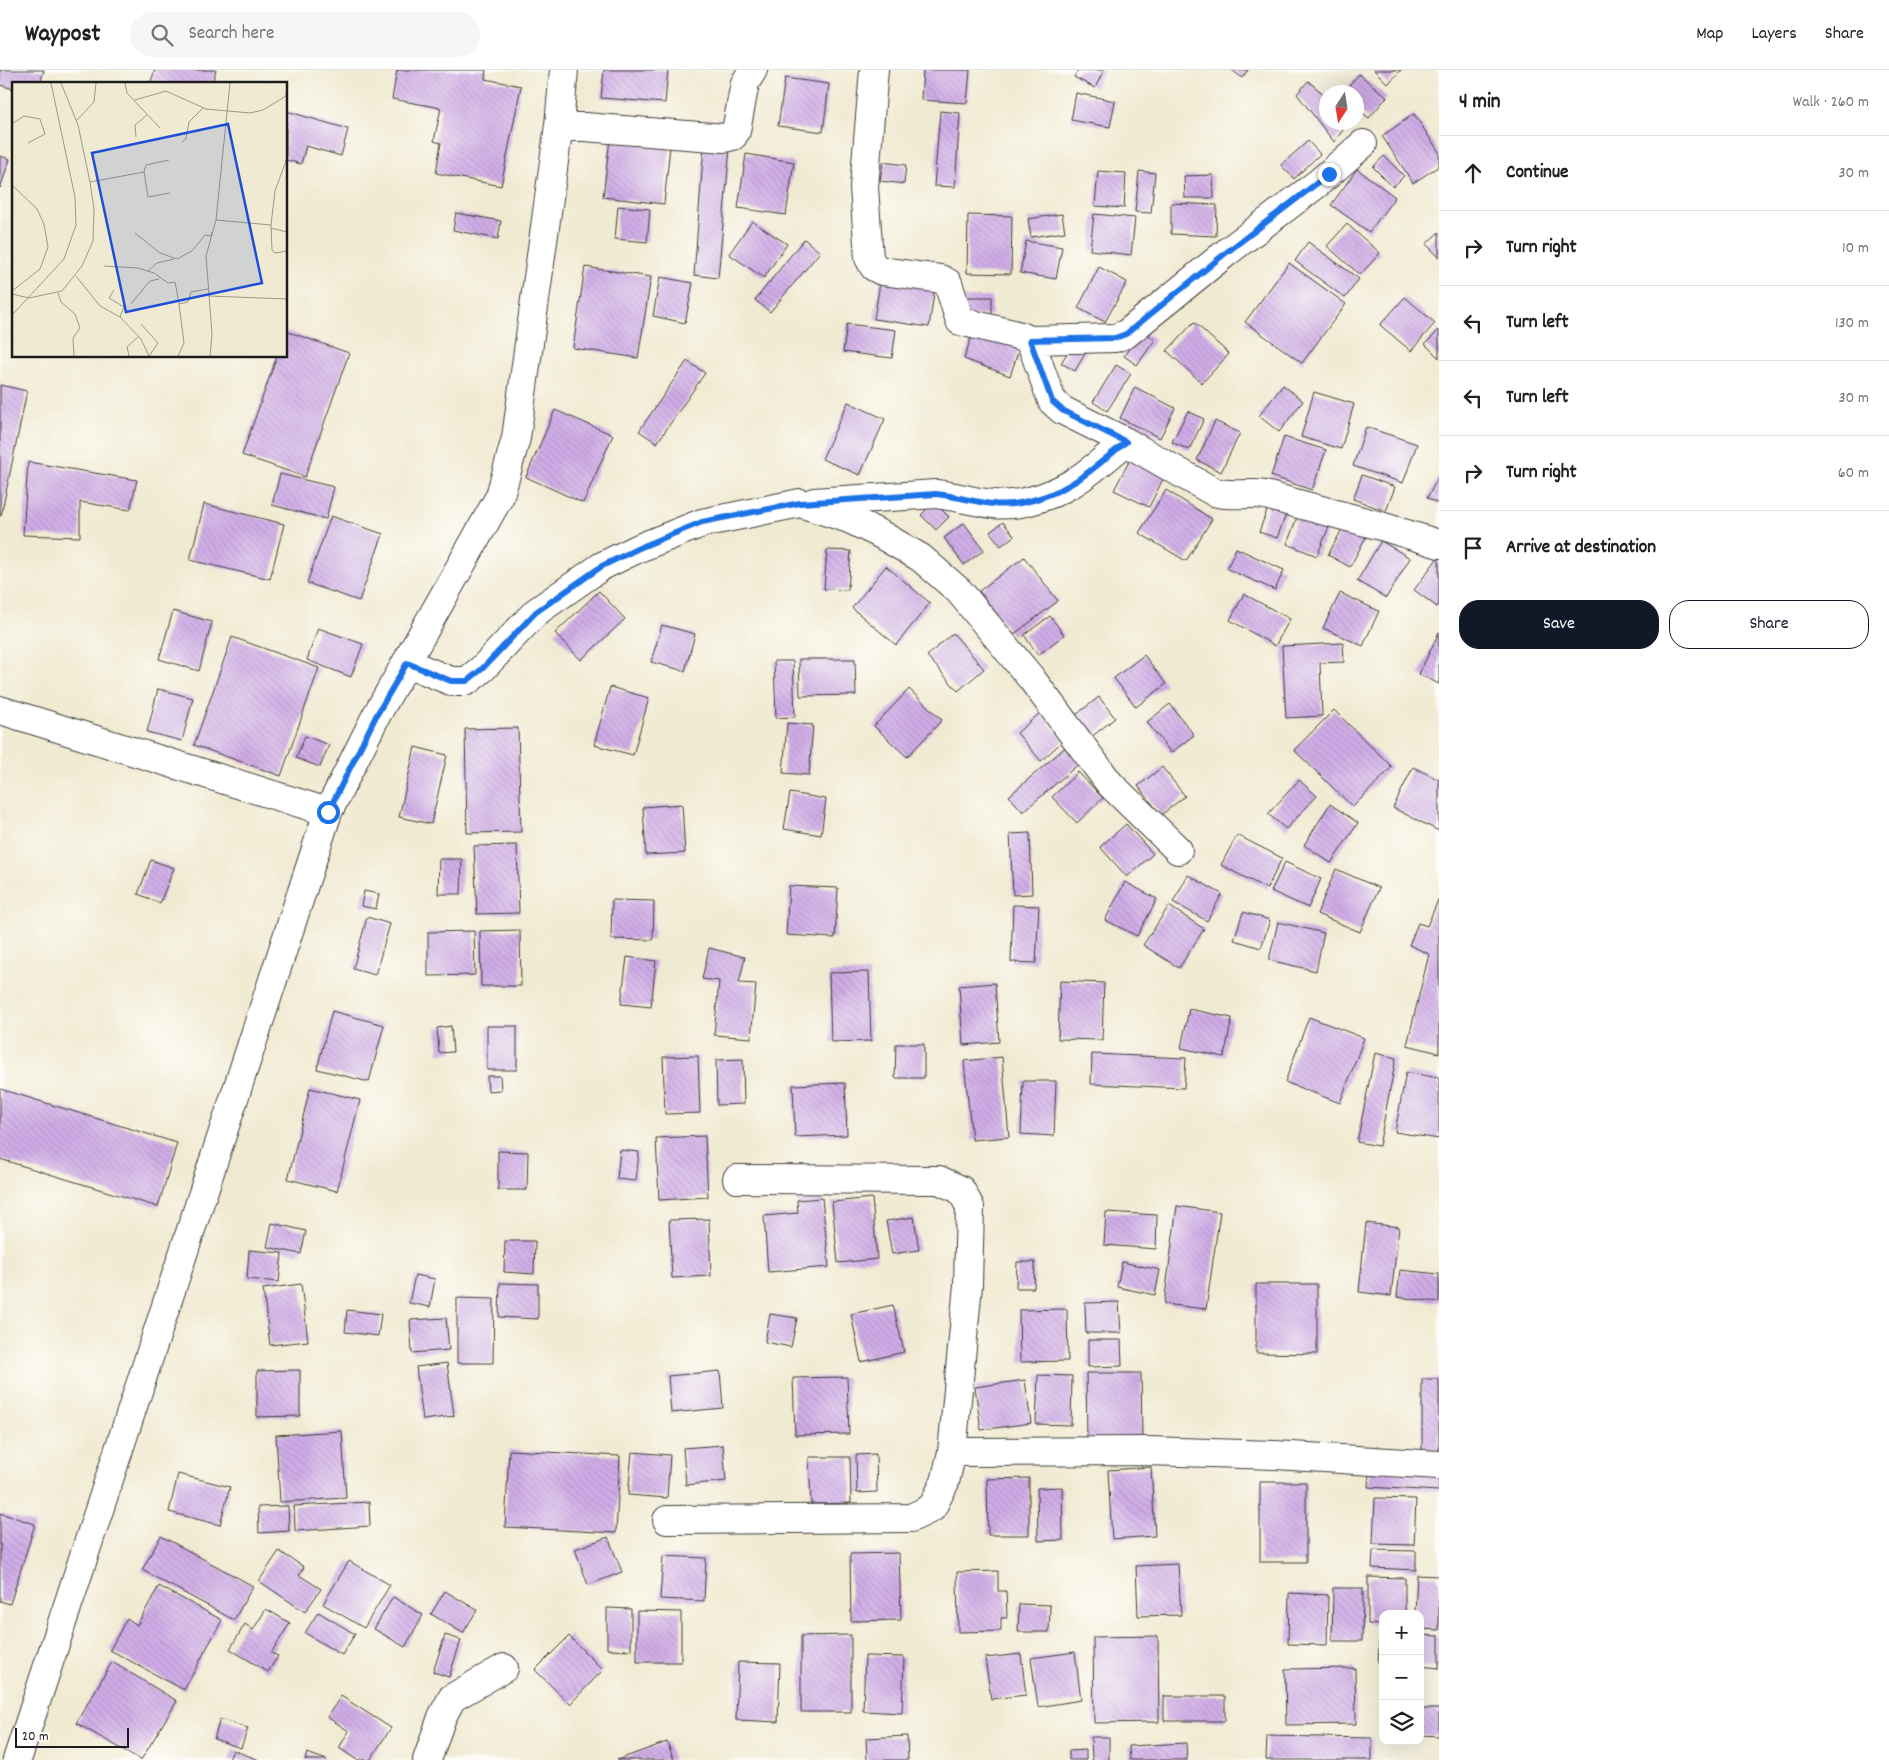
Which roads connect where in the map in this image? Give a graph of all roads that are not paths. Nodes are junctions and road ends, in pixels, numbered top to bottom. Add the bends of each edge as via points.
1 (564, 70) edge
2 (753, 70) edge
3 (874, 70) edge
4 (559, 125) junction
5 (1363, 144) dead end
6 (1030, 340) junction
7 (1126, 442) junction
8 (800, 503) junction
9 (1439, 544) edge
10 (0, 710) edge
11 (376, 716) junction
12 (328, 812) junction
13 (1178, 850) dead end
14 (737, 1179) dead end
15 (952, 1452) junction
16 (1439, 1465) edge
17 (667, 1520) dead end
18 (504, 1668) dead end
19 (17, 1760) edge
20 (428, 1760) edge

1 - 4 street
2 - 4 street via 745,83 733,136 725,138
3 - 6 street via 864,186 869,258 874,267 882,271 942,279 948,283 960,321
4 - 11 street via 516,438 500,496
5 - 6 street via 1126,334 1115,338
6 - 7 street via 1052,401 1062,410
7 - 8 street via 1071,484 1016,504 994,504 936,494
7 - 9 street via 1214,492 1265,495
8 - 11 street via 702,522 602,566 536,612 467,681 451,681 407,663
8 - 13 street via 849,519 880,534 921,558 959,591 1031,678 1110,784
10 - 12 street
11 - 12 street
12 - 19 street
14 - 15 street via 939,1180 961,1190 970,1206 968,1285
15 - 16 street via 1156,1451
15 - 17 street via 945,1482 932,1508 911,1518
18 - 20 street via 452,1698

